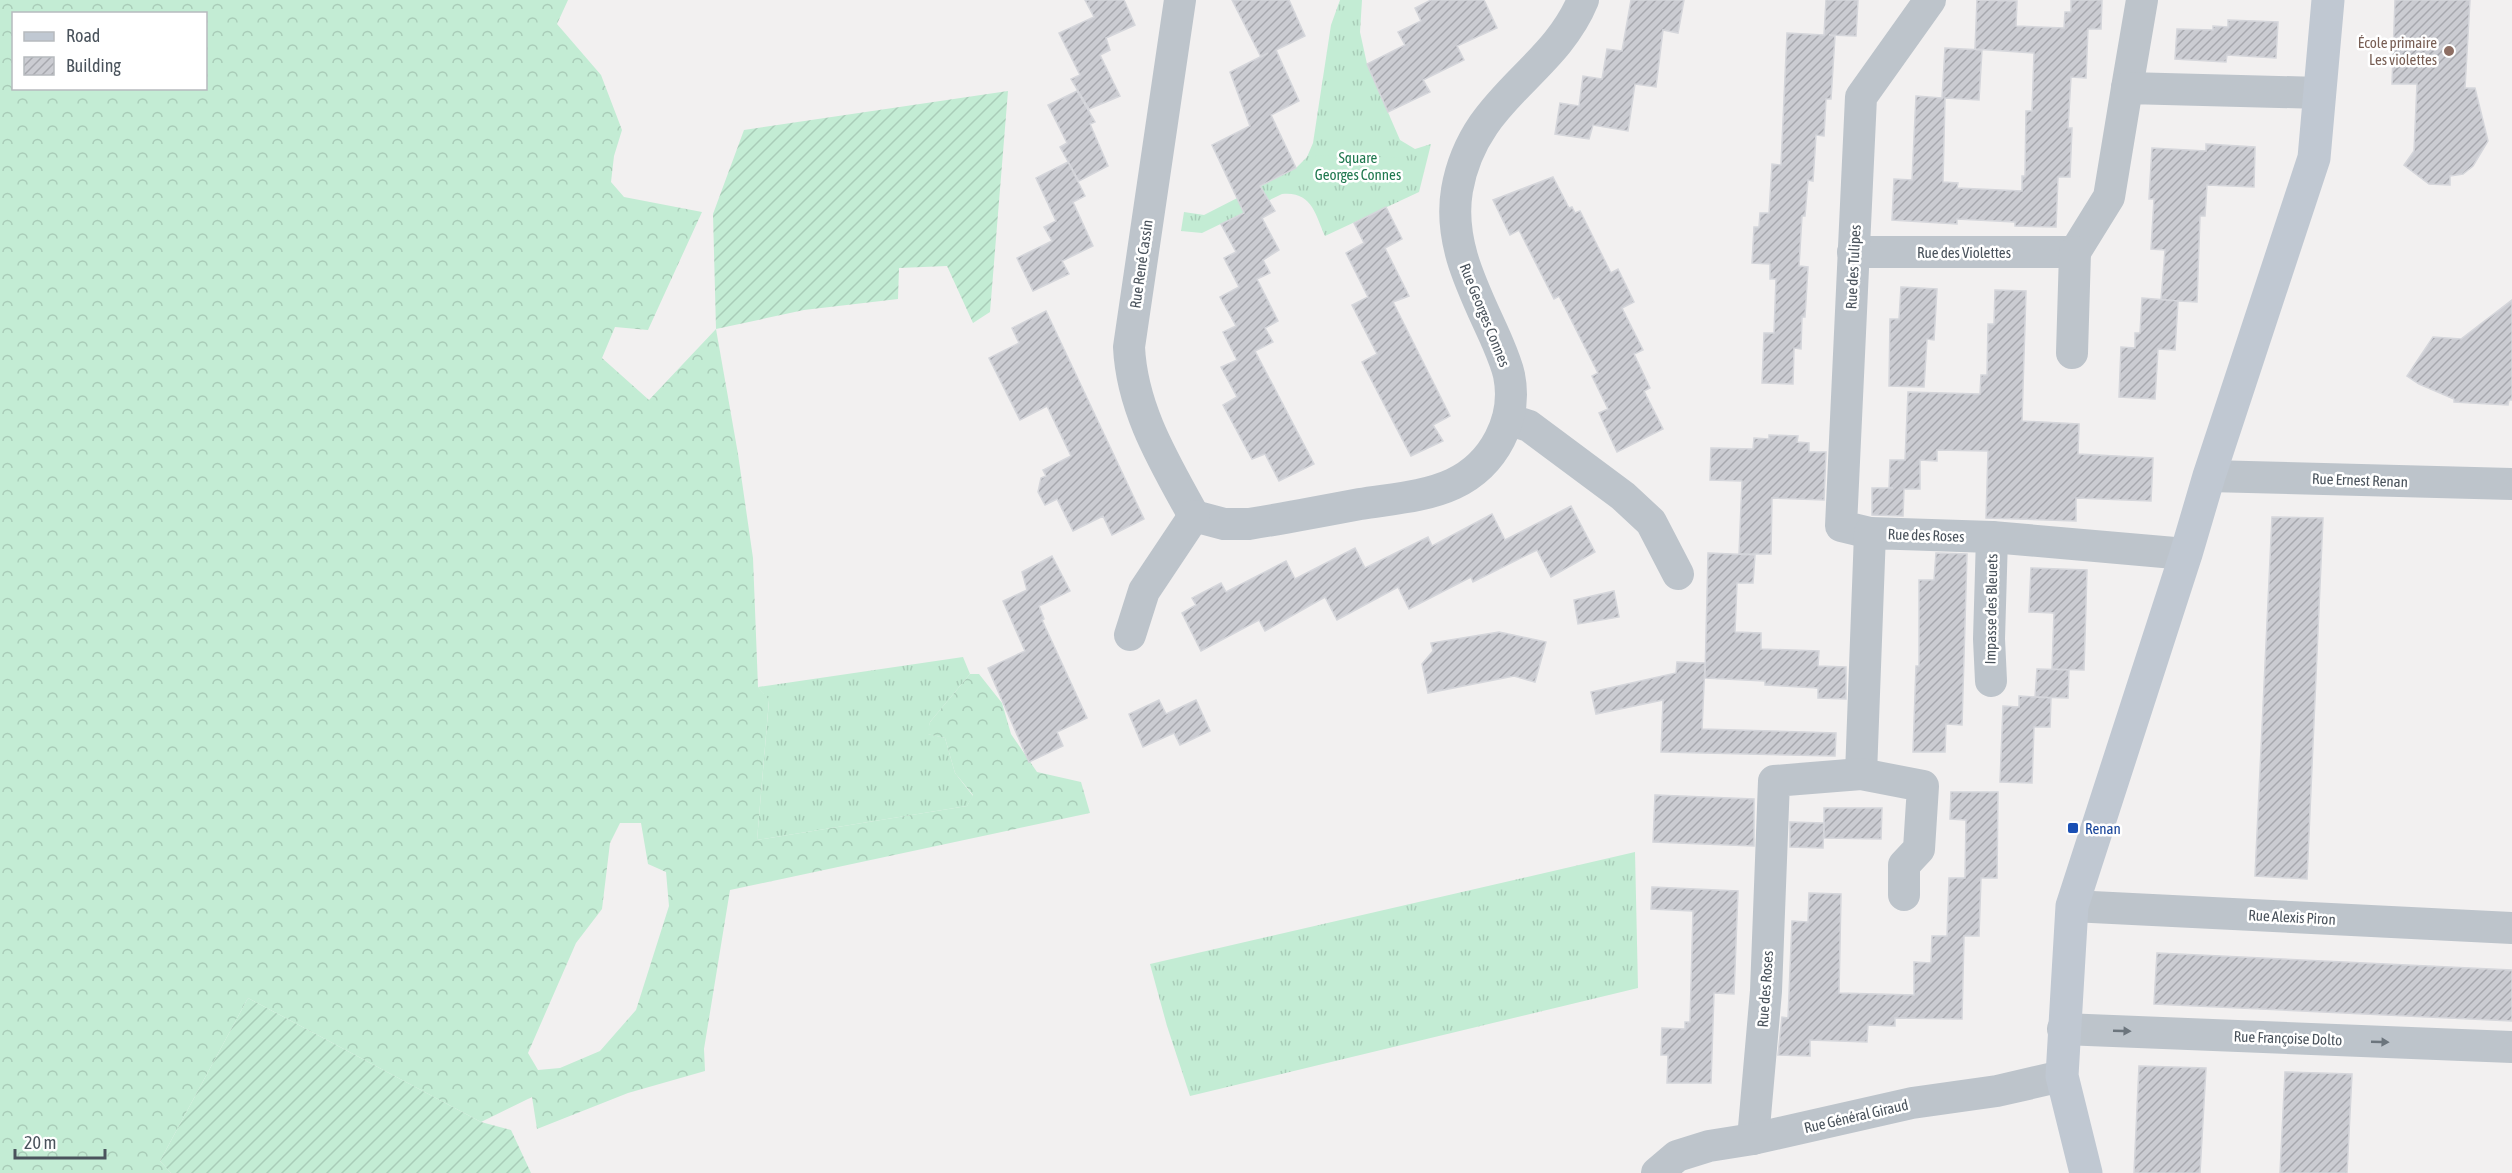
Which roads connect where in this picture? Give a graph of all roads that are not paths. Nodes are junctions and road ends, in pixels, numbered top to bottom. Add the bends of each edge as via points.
1 (1180, 0) edge
2 (1583, 0) edge
3 (1930, 0) edge
4 (2142, 0) edge
5 (2328, 0) edge
6 (2127, 88) junction
7 (2320, 93) junction
8 (1853, 252) junction
9 (2075, 252) junction
10 (2072, 353) dead end
11 (1508, 419) junction
12 (2209, 476) junction
13 (2512, 484) edge
14 (1194, 516) junction
15 (1870, 533) junction
16 (1992, 537) junction
17 (2186, 554) junction
18 (1678, 574) dead end
19 (1130, 635) dead end
20 (1991, 681) dead end
21 (1861, 774) junction
22 (1904, 895) dead end
23 (2072, 906) junction
24 (2512, 928) edge
25 (2063, 1029) junction
26 (2512, 1047) edge
27 (2062, 1076) junction
28 (1753, 1139) junction
29 (1657, 1173) edge
30 (2086, 1173) edge

1 - 14 street, Rue René Cassin via 1129,347 1131,379 1141,410
2 - 11 street, Rue Georges Connes via 1564,34 1502,99 1478,131 1463,163 1457,192 1457,230 1466,271 1509,376
3 - 8 street, Rue des Tulipes via 1861,97
4 - 6 street
5 - 7 main road
6 - 7 street
6 - 9 street via 2109,196
7 - 12 main road via 2314,158
8 - 9 street, Rue des Violettes
8 - 15 street, Rue des Tulipes via 1841,526
9 - 10 street
11 - 14 street, Rue Georges Connes via 1497,445 1478,468 1437,489 1249,525 1224,524
11 - 18 street via 1529,426 1623,496 1651,522
12 - 13 street, Rue Ernest Renan
12 - 17 main road
14 - 19 street via 1144,591
15 - 16 street, Rue des Roses
15 - 21 street, Rue des Roses
16 - 17 street, Rue des Roses
16 - 20 street, Impasse des Bleuets
17 - 23 main road
21 - 22 street, Rue des Roses via 1923,786 1919,849 1904,865
21 - 28 street, Rue des Roses via 1774,781 1766,991
23 - 24 street, Rue Alexis Piron
23 - 25 main road
25 -> 26 street, Rue Françoise Dolto
25 - 27 main road
27 - 28 street, Rue Général Giraud via 1997,1091 1912,1103
27 - 30 main road
28 - 29 street, Rue Général Giraud via 1677,1156

